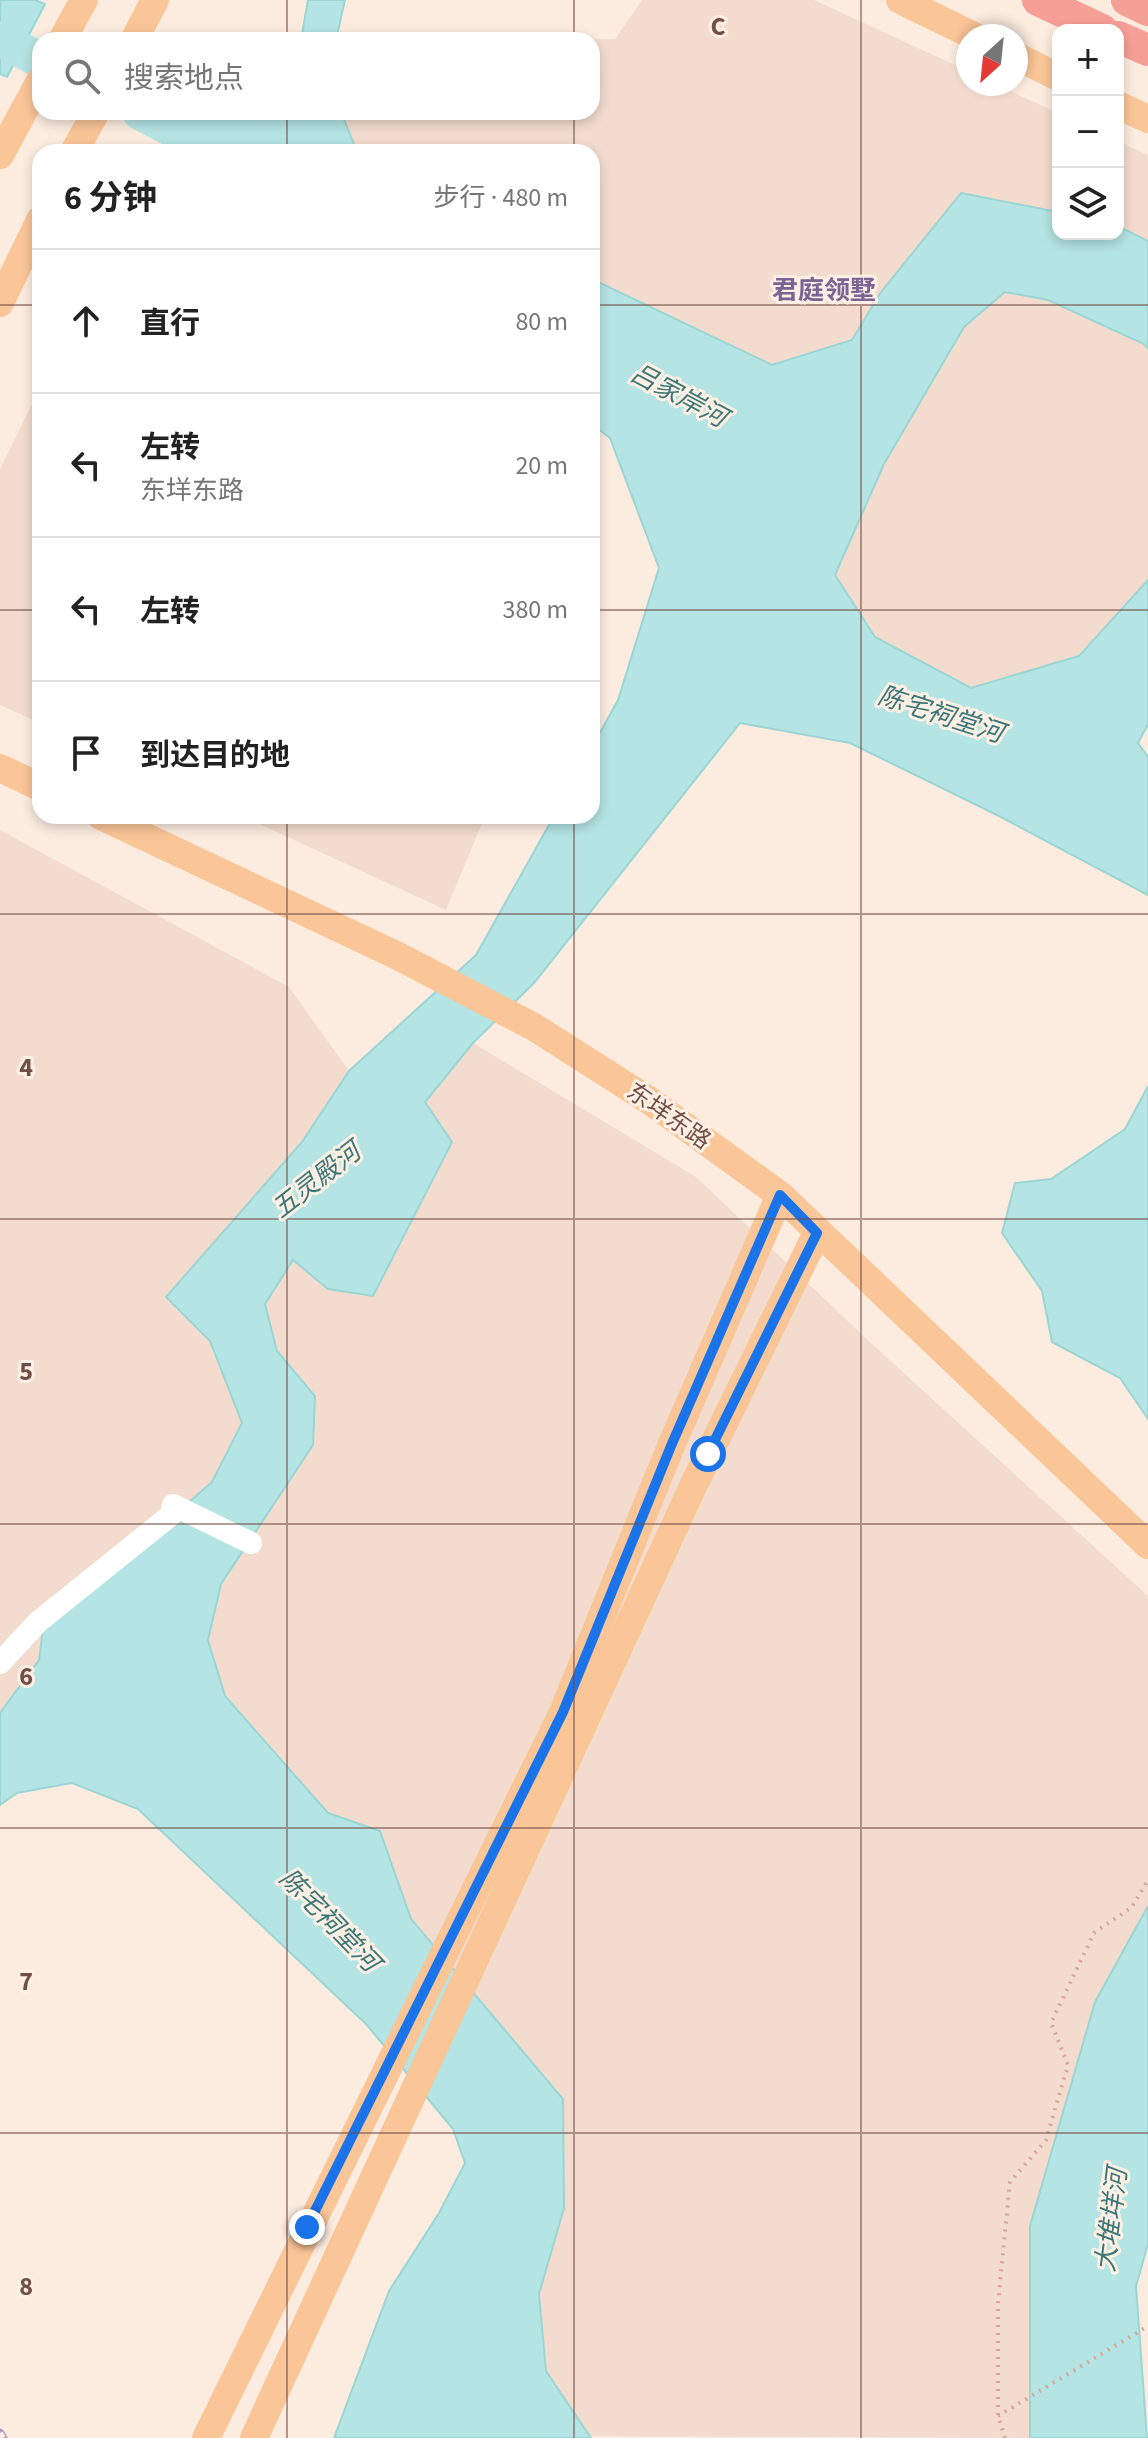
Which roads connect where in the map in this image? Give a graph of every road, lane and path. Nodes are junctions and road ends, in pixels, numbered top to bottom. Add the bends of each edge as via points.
1 (84, 0) edge
2 (155, 0) edge
3 (900, 0) edge
4 (1038, 0) edge
5 (1127, 0) edge
6 (1148, 10) edge
7 (1089, 24) edge
8 (956, 27) edge
9 (66, 32) edge
10 (138, 32) edge
11 (1124, 40) edge
12 (1148, 50) edge
13 (1028, 62) edge
14 (1052, 74) edge
15 (32, 96) edge
16 (1124, 108) edge
17 (1148, 119) edge
18 (92, 120) edge
19 (78, 144) edge
20 (0, 155) edge
21 (32, 237) edge
22 (0, 303) edge
23 (0, 768) edge
24 (32, 783) edge
25 (118, 824) edge
26 (780, 1195) junction
27 (817, 1233) junction
28 (251, 1543) dead end
29 (1148, 1545) edge
30 (0, 1663) edge
31 (1148, 1880) edge
32 (1147, 2327) edge
33 (998, 2416) junction
34 (206, 2438) edge
35 (254, 2438) edge
36 (1005, 2438) edge

1 - 9 main road
2 - 10 main road
3 - 8 main road
4 - 7 highway
5 - 6 highway
11 - 12 highway
13 - 14 main road
15 - 20 main road
16 - 17 main road
18 - 19 main road
21 - 22 main road
23 - 24 main road
25 - 26 main road, 东垟东路 via 398,956 534,1027 650,1101
26 - 27 main road, 东垟东路
26 - 34 main road via 563,1712
27 - 29 main road, 东垟东路
27 - 35 main road via 695,1482
28 - 30 street via 173,1505 171,1515 38,1622
31 - 33 path via 1132,1907 1094,1933 1051,2023 1068,2065 1046,2140 1010,2182 998,2303
32 - 33 path
33 - 36 path

